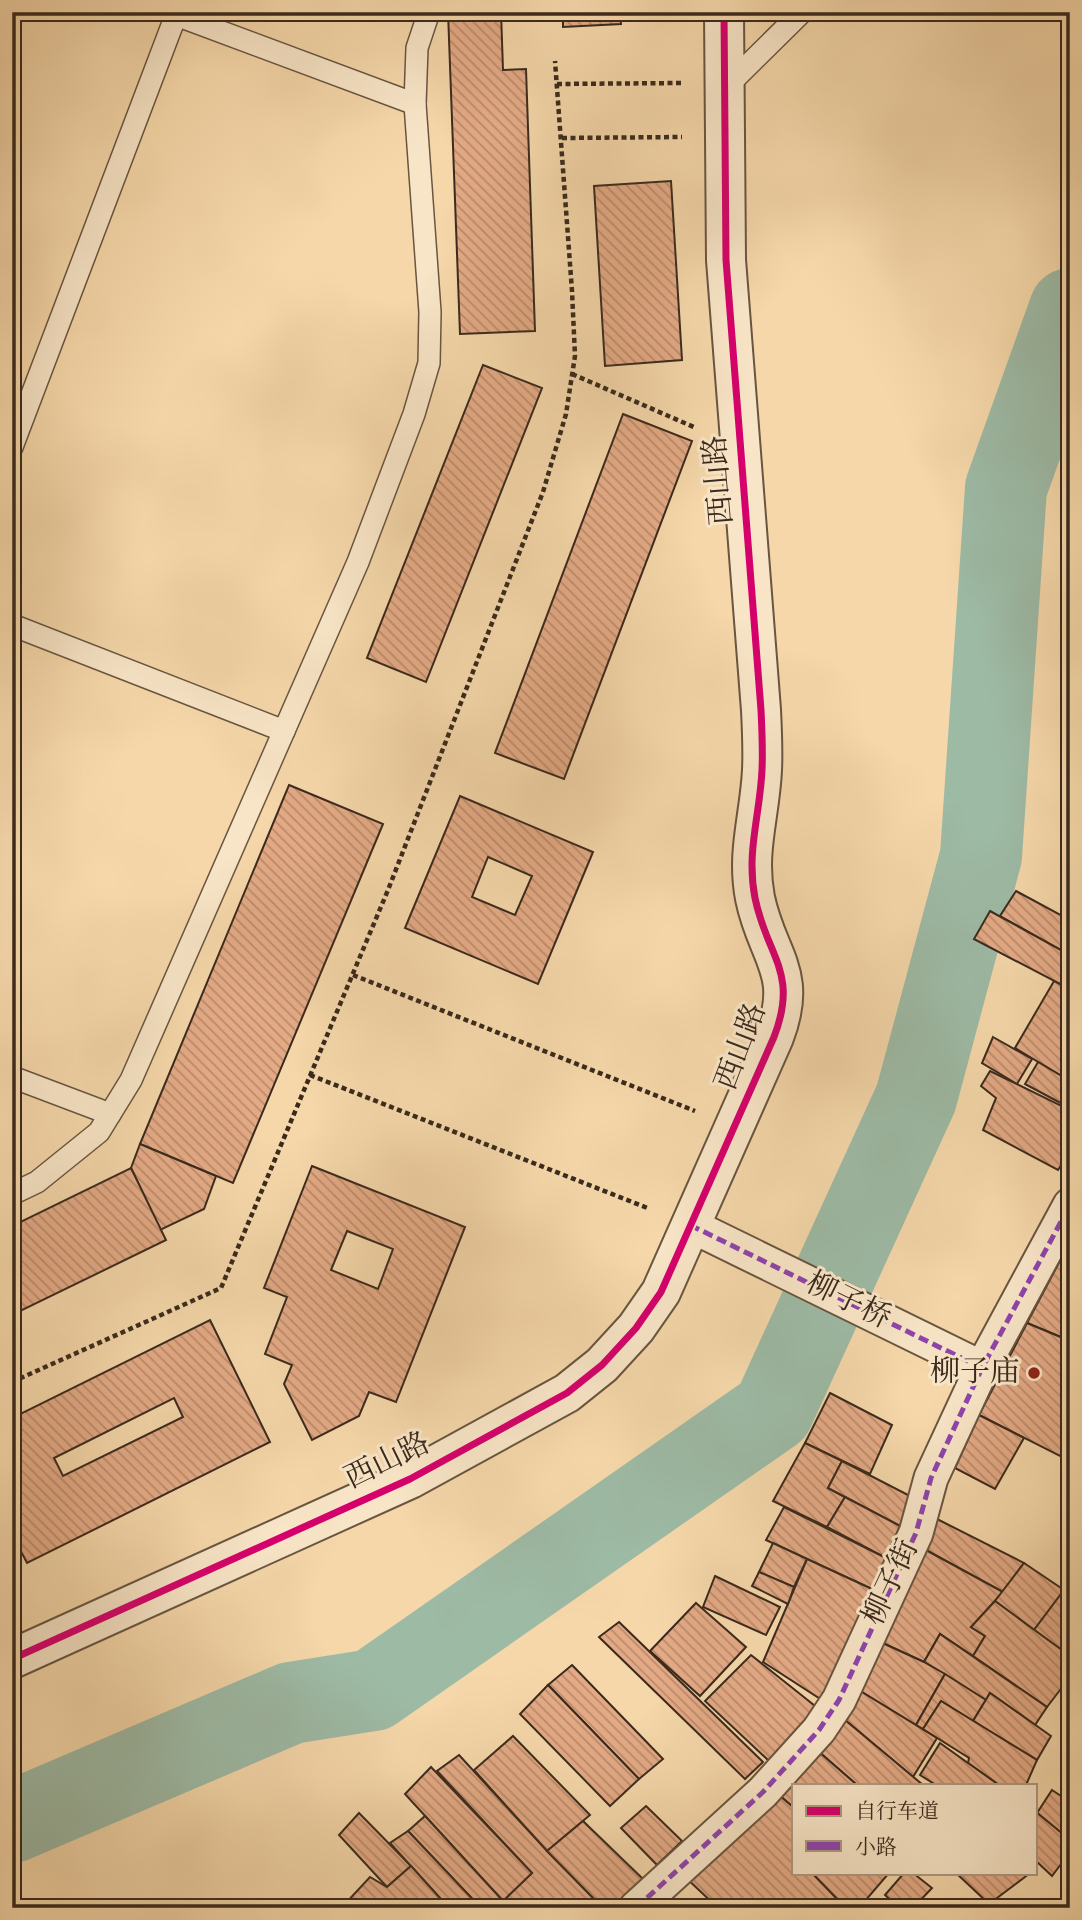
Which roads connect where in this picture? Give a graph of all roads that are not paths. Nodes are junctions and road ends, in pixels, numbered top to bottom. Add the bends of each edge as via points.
1 (429, 12) edge
2 (724, 12) edge
3 (802, 12) edge
4 (172, 14) edge
5 (725, 86) junction
6 (415, 104) junction
7 (12, 447) edge
8 (12, 625) edge
9 (284, 731) junction
10 (12, 1077) edge
11 (110, 1114) junction
12 (12, 1194) edge
13 (1070, 1205) edge
14 (690, 1225) junction
15 (982, 1368) junction
16 (12, 1659) edge
17 (636, 1908) edge

1 - 6 lane via 417,48
2 - 5 street, 西山路
3 - 5 lane
4 - 6 lane
4 - 7 lane
5 - 14 street, 西山路 via 726,260 761,710 762,770 750,865 756,901 785,993 783,1014
6 - 9 lane via 430,312 429,363 358,562
8 - 9 lane
9 - 11 lane via 131,1080
10 - 11 lane
11 - 12 lane via 99,1132 37,1182
13 - 15 street, 柳子街
14 - 15 street, 柳子桥
14 - 16 street, 西山路 via 661,1292 636,1328 602,1365 567,1393 410,1479
15 - 17 street, 柳子街 via 931,1478 916,1533 839,1700 819,1730 763,1792

